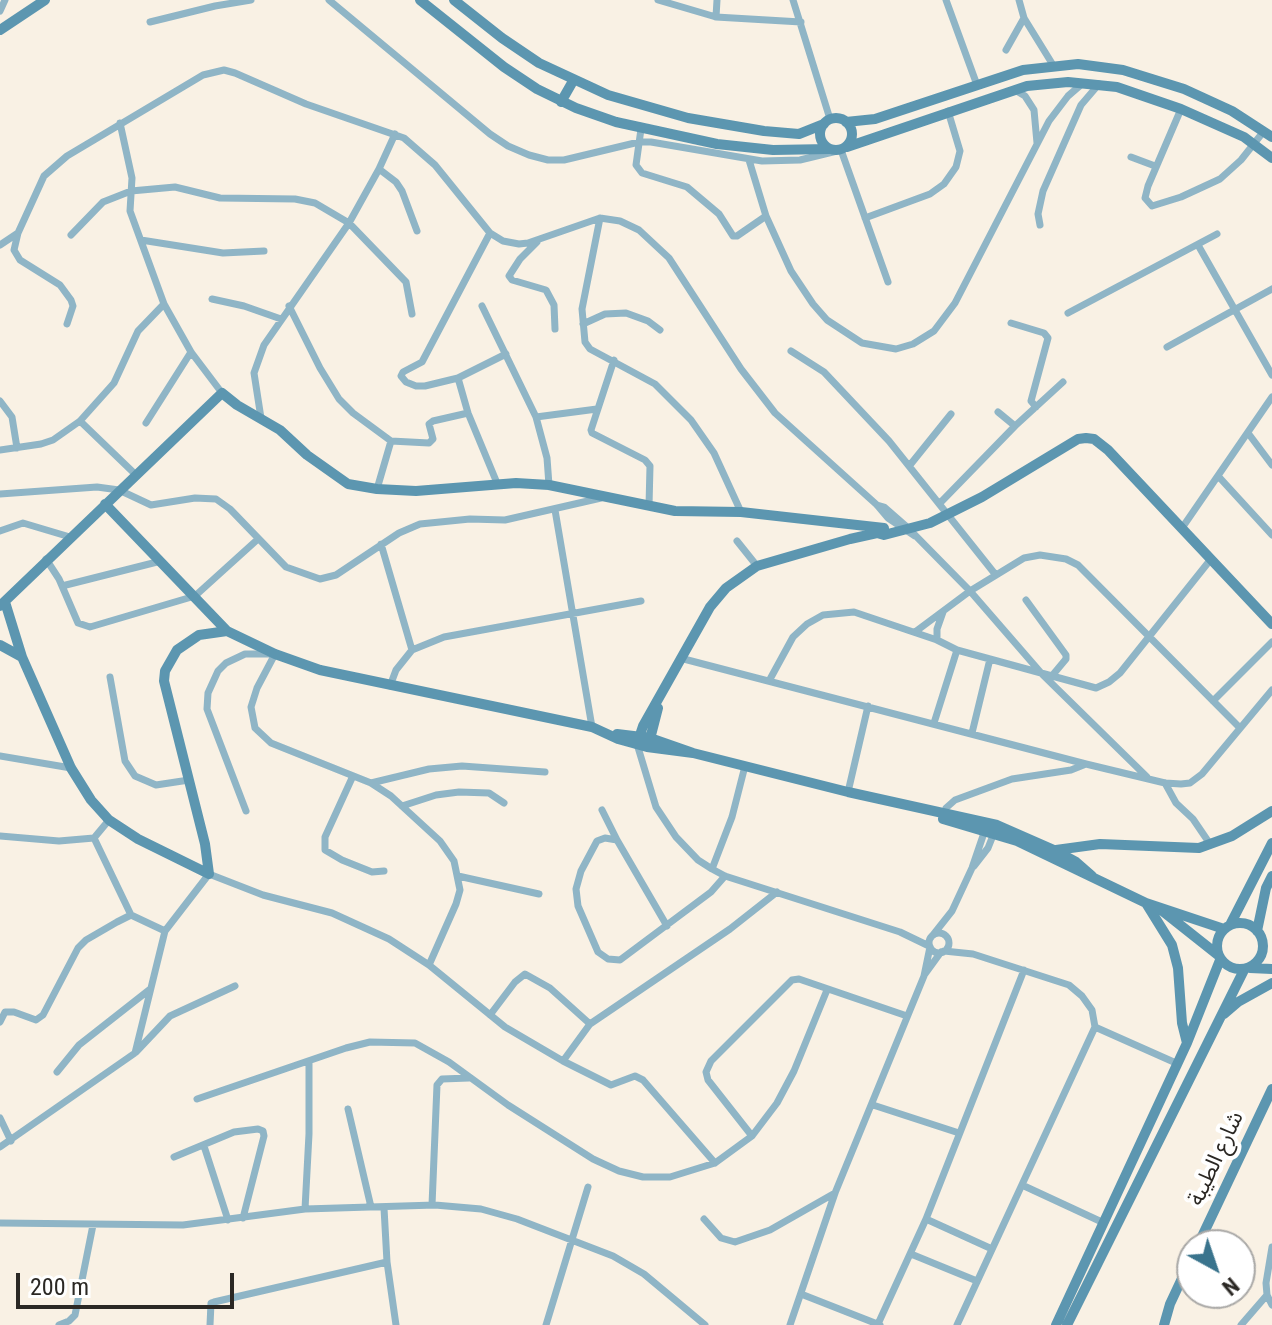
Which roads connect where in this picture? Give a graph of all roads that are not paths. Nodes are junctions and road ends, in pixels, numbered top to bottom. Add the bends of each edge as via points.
1 (5, 0) edge
2 (45, 0) edge
3 (251, 0) edge
4 (329, 0) edge
5 (420, 0) edge
6 (454, 0) edge
7 (658, 0) edge
8 (717, 0) edge
9 (793, 0) edge
10 (946, 0) edge
11 (1019, 0) edge
12 (0, 11) edge
13 (716, 17) junction
14 (1024, 18) junction
15 (150, 22) dead end
16 (801, 22) junction
17 (0, 30) edge
18 (1006, 50) dead end
19 (1053, 65) junction
20 (573, 81) junction
21 (1084, 83) junction
22 (1099, 84) junction
23 (977, 85) junction
24 (1015, 90) junction
25 (561, 102) junction
26 (1060, 106) junction
27 (1181, 109) junction
28 (948, 111) junction
29 (1078, 111) junction
30 (827, 122) junction
31 (846, 122) junction
32 (120, 123) junction
33 (641, 129) junction
34 (395, 134) junction
35 (1268, 134) edge
36 (639, 142) junction
37 (1037, 145) junction
38 (1255, 145) junction
39 (838, 149) junction
40 (1131, 157) dead end
41 (1272, 158) edge
42 (749, 160) junction
43 (1155, 166) junction
44 (379, 169) junction
45 (131, 191) junction
46 (766, 216) junction
47 (600, 218) junction
48 (865, 218) junction
49 (349, 223) junction
50 (1040, 225) dead end
51 (417, 231) dead end
52 (18, 233) junction
53 (490, 233) junction
54 (1217, 234) dead end
55 (71, 235) dead end
56 (141, 240) junction
57 (538, 240) junction
58 (0, 245) edge
59 (1198, 245) junction
60 (264, 251) dead end
61 (888, 282) dead end
62 (1272, 289) edge
63 (212, 299) dead end
64 (164, 304) junction
65 (289, 306) junction
66 (482, 306) dead end
67 (1235, 309) junction
68 (1068, 313) dead end
69 (412, 314) dead end
70 (281, 319) junction
71 (1011, 323) dead end
72 (67, 324) dead end
73 (583, 324) junction
74 (555, 329) dead end
75 (660, 330) dead end
76 (1167, 347) dead end
77 (791, 351) dead end
78 (191, 352) junction
79 (506, 354) junction
80 (614, 360) junction
81 (1272, 373) edge
82 (458, 378) junction
83 (1063, 382) dead end
84 (222, 393) junction
85 (1272, 397) edge
86 (0, 401) edge
87 (1036, 407) junction
88 (597, 409) junction
89 (998, 412) dead end
90 (468, 413) junction
91 (951, 414) dead end
92 (536, 417) junction
93 (261, 418) junction
94 (80, 421) junction
95 (146, 423) dead end
96 (1015, 426) junction
97 (1248, 433) junction
98 (391, 441) junction
99 (17, 448) junction
100 (0, 450) edge
101 (910, 465) junction
102 (1272, 465) edge
103 (135, 474) junction
104 (1219, 477) junction
105 (497, 483) junction
106 (549, 485) junction
107 (377, 489) junction
108 (119, 490) junction
109 (0, 494) edge
110 (601, 498) junction
111 (941, 502) junction
112 (105, 504) junction
113 (649, 506) junction
114 (555, 510) junction
115 (741, 512) junction
116 (950, 514) junction
117 (833, 522) junction
118 (850, 524) junction
119 (1182, 528) junction
120 (906, 529) junction
121 (0, 531) edge
122 (880, 531) junction
123 (1272, 535) edge
124 (70, 537) junction
125 (853, 538) junction
126 (258, 539) junction
127 (737, 541) dead end
128 (381, 544) junction
129 (46, 559) junction
130 (1211, 559) junction
131 (161, 561) junction
132 (757, 566) junction
133 (995, 574) junction
134 (62, 586) junction
135 (970, 591) junction
136 (195, 596) junction
137 (1026, 600) dead end
138 (641, 601) dead end
139 (2, 604) edge
140 (944, 610) junction
141 (572, 613) junction
142 (1271, 622) edge
143 (227, 631) junction
144 (915, 632) junction
145 (1149, 639) junction
146 (937, 640) junction
147 (1272, 642) edge
148 (0, 645) edge
149 (412, 650) junction
150 (957, 650) junction
151 (275, 654) junction
152 (22, 657) junction
153 (680, 658) junction
154 (990, 659) junction
155 (1042, 674) junction
156 (110, 677) dead end
157 (1051, 677) junction
158 (769, 681) junction
159 (390, 686) junction
160 (1272, 690) edge
161 (1213, 701) junction
162 (868, 706) junction
163 (934, 723) junction
164 (592, 727) junction
165 (1239, 727) junction
166 (972, 733) junction
167 (643, 744) junction
168 (0, 756) edge
169 (1086, 764) junction
170 (745, 766) junction
171 (71, 768) junction
172 (545, 772) dead end
173 (352, 778) junction
174 (1149, 779) junction
175 (189, 780) junction
176 (371, 783) junction
177 (1165, 783) junction
178 (848, 792) junction
179 (504, 803) dead end
180 (402, 806) junction
181 (602, 810) dead end
182 (246, 811) dead end
183 (925, 811) junction
184 (1272, 811) edge
185 (945, 813) junction
186 (109, 820) junction
187 (991, 829) junction
188 (0, 836) edge
189 (94, 838) junction
190 (617, 840) junction
191 (1272, 843) edge
192 (1210, 844) junction
193 (1054, 850) junction
194 (712, 869) junction
195 (384, 871) dead end
196 (209, 874) junction
197 (458, 876) junction
198 (725, 876) junction
199 (1092, 876) junction
200 (1272, 876) edge
201 (1266, 888) junction
202 (777, 892) junction
203 (539, 894) dead end
204 (1146, 903) junction
205 (1272, 904) edge
206 (1159, 907) junction
207 (952, 911) junction
208 (131, 915) junction
209 (667, 926) junction
210 (1227, 927) junction
211 (165, 931) junction
212 (900, 932) junction
213 (932, 935) junction
214 (1264, 936) edge
215 (947, 939) junction
216 (929, 946) junction
217 (942, 952) junction
218 (973, 954) junction
219 (1219, 958) junction
220 (429, 965) junction
221 (1247, 969) junction
222 (1272, 969) edge
223 (1024, 970) junction
224 (924, 976) junction
225 (1272, 983) edge
226 (235, 986) dead end
227 (149, 990) junction
228 (827, 990) junction
229 (490, 1015) junction
230 (907, 1016) junction
231 (1217, 1021) junction
232 (0, 1022) edge
233 (590, 1024) junction
234 (1095, 1027) junction
235 (1187, 1043) junction
236 (135, 1053) junction
237 (309, 1061) junction
238 (563, 1061) junction
239 (1176, 1063) junction
240 (57, 1072) dead end
241 (471, 1078) junction
242 (1272, 1089) edge
243 (197, 1099) dead end
244 (873, 1105) junction
245 (348, 1109) dead end
246 (0, 1118) edge
247 (959, 1133) junction
248 (752, 1136) junction
249 (11, 1141) junction
250 (204, 1146) junction
251 (0, 1147) edge
252 (174, 1157) dead end
253 (715, 1163) junction
254 (1022, 1185) junction
255 (588, 1187) dead end
256 (835, 1193) junction
257 (432, 1205) junction
258 (371, 1207) junction
259 (384, 1208) junction
260 (305, 1209) junction
261 (243, 1218) junction
262 (704, 1219) dead end
263 (926, 1219) junction
264 (228, 1220) junction
265 (0, 1223) edge
266 (1104, 1223) junction
267 (93, 1225) junction
268 (1206, 1229) edge
269 (571, 1239) junction
270 (1272, 1247) edge
271 (992, 1249) junction
272 (911, 1254) junction
273 (387, 1262) junction
274 (977, 1281) junction
275 (1176, 1291) edge
276 (801, 1294) junction
277 (1267, 1295) junction
278 (1272, 1305) edge
279 (879, 1324) edge
280 (59, 1325) edge
281 (210, 1325) edge
282 (396, 1325) edge
283 (546, 1325) edge
284 (705, 1325) edge
285 (790, 1325) edge
286 (957, 1325) edge
287 (1056, 1325) edge
288 (1067, 1325) edge
289 (1164, 1325) edge
290 (1241, 1325) edge

1 - 12 street
2 - 17 street
3 - 15 street
4 - 36 street via 508,146 564,160
5 - 25 street via 504,67
6 - 20 street via 520,51
7 - 13 street
8 - 13 street
9 - 16 street
10 - 23 street
11 - 14 street
13 - 16 street
14 - 18 street
14 - 19 street
16 - 30 street
19 - 23 street
19 - 35 street via 1102,66 1163,81 1218,104
20 - 25 street
20 - 30 street via 634,104 727,125 793,134
21 - 22 street
21 - 24 street
21 - 26 street
22 - 27 street
22 - 29 street
23 - 31 street via 875,119
24 - 28 street
24 - 37 street via 1034,110
25 - 33 street
26 - 29 street
26 - 37 street
27 - 38 street
27 - 43 street
28 - 39 street
28 - 48 street via 960,151 944,184
29 - 50 street via 1041,198
30 - 31 street
30 - 39 street via 821,140
31 - 39 street via 852,136
32 - 34 street via 203,75 224,70 330,114
32 - 45 street
32 - 52 street via 44,176
33 - 36 street
33 - 39 street via 735,147
34 - 44 street
34 - 53 street via 435,165
35 - 38 street
36 - 42 street
36 - 46 street via 638,170 687,187 719,214 733,236
37 - 46 street via 955,303 934,331 896,349 862,343 827,320 800,288
38 - 41 street
38 - 43 street via 1220,179 1155,207 1145,198
39 - 42 street via 800,160
39 - 48 street
40 - 43 street
42 - 46 street
44 - 49 street
44 - 51 street via 402,191
45 - 49 street via 175,187 220,198 295,199 315,203
45 - 55 street via 103,202
45 - 56 street via 129,205
47 - 57 street
47 - 73 street
47 - 120 street via 629,224 657,244 763,399
48 - 61 street
49 - 65 street
49 - 69 street via 406,282
52 - 58 street
52 - 72 street via 14,250 20,260 60,285 71,300
53 - 57 street via 511,243
53 - 82 street via 422,362 401,376 416,386
54 - 59 street
56 - 60 street via 223,253
56 - 64 street
57 - 74 street via 509,276 546,290 554,305
59 - 67 street
59 - 68 street
62 - 67 street
63 - 70 street
64 - 78 street
64 - 94 street via 138,331 114,383
65 - 70 street
65 - 98 street via 339,399
66 - 79 street
67 - 76 street
67 - 81 street
70 - 93 street via 256,363
71 - 87 street via 1048,338 1031,401
73 - 75 street via 605,314 626,313
73 - 80 street via 590,349
77 - 101 street via 824,372
78 - 84 street
78 - 95 street
79 - 82 street
79 - 92 street
80 - 88 street
80 - 115 street via 655,384 691,420 714,453
82 - 90 street
83 - 87 street
84 - 93 street
84 - 103 street
85 - 97 street
86 - 99 street via 12,417
87 - 96 street
88 - 92 street
88 - 113 street via 592,433 650,466
89 - 96 street
90 - 98 street via 429,424 429,443
90 - 105 street
91 - 101 street
92 - 106 street
93 - 107 street via 348,484
94 - 99 street via 53,440
94 - 103 street
96 - 111 street
97 - 102 street
97 - 104 street
98 - 107 street
99 - 100 street
101 - 111 street
103 - 108 street
104 - 119 street
104 - 123 street
105 - 106 street
105 - 107 street
106 - 110 street
108 - 109 street
108 - 112 street
108 - 126 street via 151,505 216,499
110 - 113 street
110 - 114 street
111 - 116 street
112 - 124 street
112 - 131 street
113 - 115 street
114 - 128 street via 505,520 420,524
114 - 141 street
115 - 117 street
116 - 119 street via 1086,438 1108,450
116 - 120 street
116 - 133 street
117 - 118 street
117 - 125 street
118 - 122 street
118 - 125 street
119 - 130 street
120 - 122 street
120 - 135 street
121 - 124 street via 23,523
122 - 125 street
124 - 129 street
125 - 132 street
126 - 128 street via 286,567 320,579 336,575
126 - 136 street
127 - 132 street
128 - 149 street
129 - 134 street
129 - 139 street
130 - 142 street
130 - 145 street
131 - 134 street
131 - 136 street
132 - 153 street via 710,607
133 - 135 street
133 - 145 street via 1031,555 1066,559 1078,565
134 - 136 street via 75,619 84,627
135 - 140 street
135 - 155 street
136 - 143 street
137 - 157 street via 1066,655
138 - 141 street
139 - 152 street
140 - 144 street
140 - 146 street
141 - 149 street via 444,637
141 - 164 street
143 - 151 street
143 - 175 street via 190,639 165,671
144 - 146 street
144 - 158 street via 854,612 823,615 793,637
145 - 157 street via 1102,686 1091,689
145 - 161 street
146 - 150 street
147 - 161 street
148 - 152 street
149 - 159 street
150 - 154 street
150 - 163 street
151 - 159 street
151 - 173 street via 251,707 255,728 271,743
151 - 182 street via 245,654 226,663 208,693 207,709
152 - 171 street
153 - 158 street
153 - 167 street
154 - 155 street
154 - 166 street
155 - 157 street
155 - 174 street
156 - 175 street via 125,761 135,776 156,785
158 - 162 street
159 - 164 street
160 - 165 street
161 - 165 street
162 - 163 street
162 - 178 street
163 - 166 street
164 - 167 street
165 - 177 street via 1197,779
166 - 169 street
167 - 170 street
167 - 194 street via 649,789 661,815
168 - 171 street
169 - 174 street
169 - 185 street via 1012,779 955,800
170 - 178 street
170 - 194 street
171 - 186 street
172 - 176 street via 462,766
173 - 176 street
173 - 195 street via 325,850 372,872
174 - 177 street
175 - 196 street
176 - 180 street
177 - 192 street
178 - 183 street
179 - 180 street via 489,793 459,792
180 - 197 street via 440,841
181 - 190 street
183 - 185 street
183 - 187 street
184 - 192 street
185 - 187 street
186 - 189 street
186 - 196 street
187 - 193 street
187 - 199 street
187 - 207 street
188 - 189 street
189 - 208 street
190 - 209 street
190 - 209 street via 597,841 576,889 598,952 620,960
191 - 210 street
192 - 193 street via 1100,844
193 - 199 street
194 - 198 street
196 - 211 street
196 - 220 street via 332,913 389,939
197 - 203 street
197 - 220 street via 456,904
198 - 202 street
198 - 209 street
199 - 204 street
200 - 201 street
201 - 205 street
201 - 214 street
202 - 212 street
202 - 233 street
204 - 206 street
204 - 235 street via 1172,945
206 - 210 street
206 - 219 street
207 - 213 street
207 - 215 street
208 - 211 street
208 - 232 street via 78,948 43,1015 36,1020 5,1012
210 - 214 street via 1246,924
210 - 219 street via 1217,942
211 - 227 street
212 - 213 street
212 - 216 street
213 - 215 street
213 - 216 street
214 - 221 street via 1261,956
215 - 217 street
215 - 218 street
216 - 217 street
216 - 224 street
217 - 218 street
217 - 224 street
218 - 223 street
219 - 221 street via 1231,968
219 - 235 street
220 - 229 street
221 - 222 street
221 - 231 street
223 - 234 street via 1069,985 1092,1010
223 - 247 street
224 - 230 street
225 - 231 street
226 - 236 street via 170,1016
227 - 236 street
227 - 240 street via 79,1045
228 - 230 street
228 - 248 street via 794,1071
228 - 248 street via 792,980 711,1061 708,1080
229 - 233 street via 525,974 550,988
229 - 238 street
230 - 244 street
231 - 288 street
233 - 238 street
234 - 239 street
234 - 254 street
235 - 239 street
236 - 249 street
237 - 241 street via 370,1042 404,1041
237 - 243 street
237 - 260 street
238 - 253 street via 611,1085 635,1076 643,1080
239 - 266 street
241 - 253 street via 562,1140 619,1171 670,1177
241 - 257 street via 442,1079 437,1085
242 - 268 street, شارع الطيبة
244 - 247 street
244 - 256 street
245 - 258 street
246 - 249 street
247 - 263 street
248 - 253 street
249 - 251 street
250 - 252 street
250 - 261 street via 234,1132 263,1131
250 - 264 street
254 - 266 street
254 - 271 street
255 - 269 street
256 - 262 street via 770,1230 735,1242 721,1238
256 - 276 street
257 - 259 street
257 - 269 street via 481,1209
258 - 259 street
258 - 260 street
259 - 273 street
260 - 261 street
261 - 264 street
263 - 271 street
263 - 272 street
264 - 267 street
265 - 267 street
266 - 287 street
267 - 280 street via 75,1315
269 - 283 street
269 - 284 street via 644,1274
270 - 277 street
271 - 274 street
272 - 274 street
272 - 279 street
273 - 281 street via 211,1303
273 - 282 street
274 - 286 street
275 - 289 street
276 - 279 street
276 - 285 street
277 - 278 street
277 - 290 street

